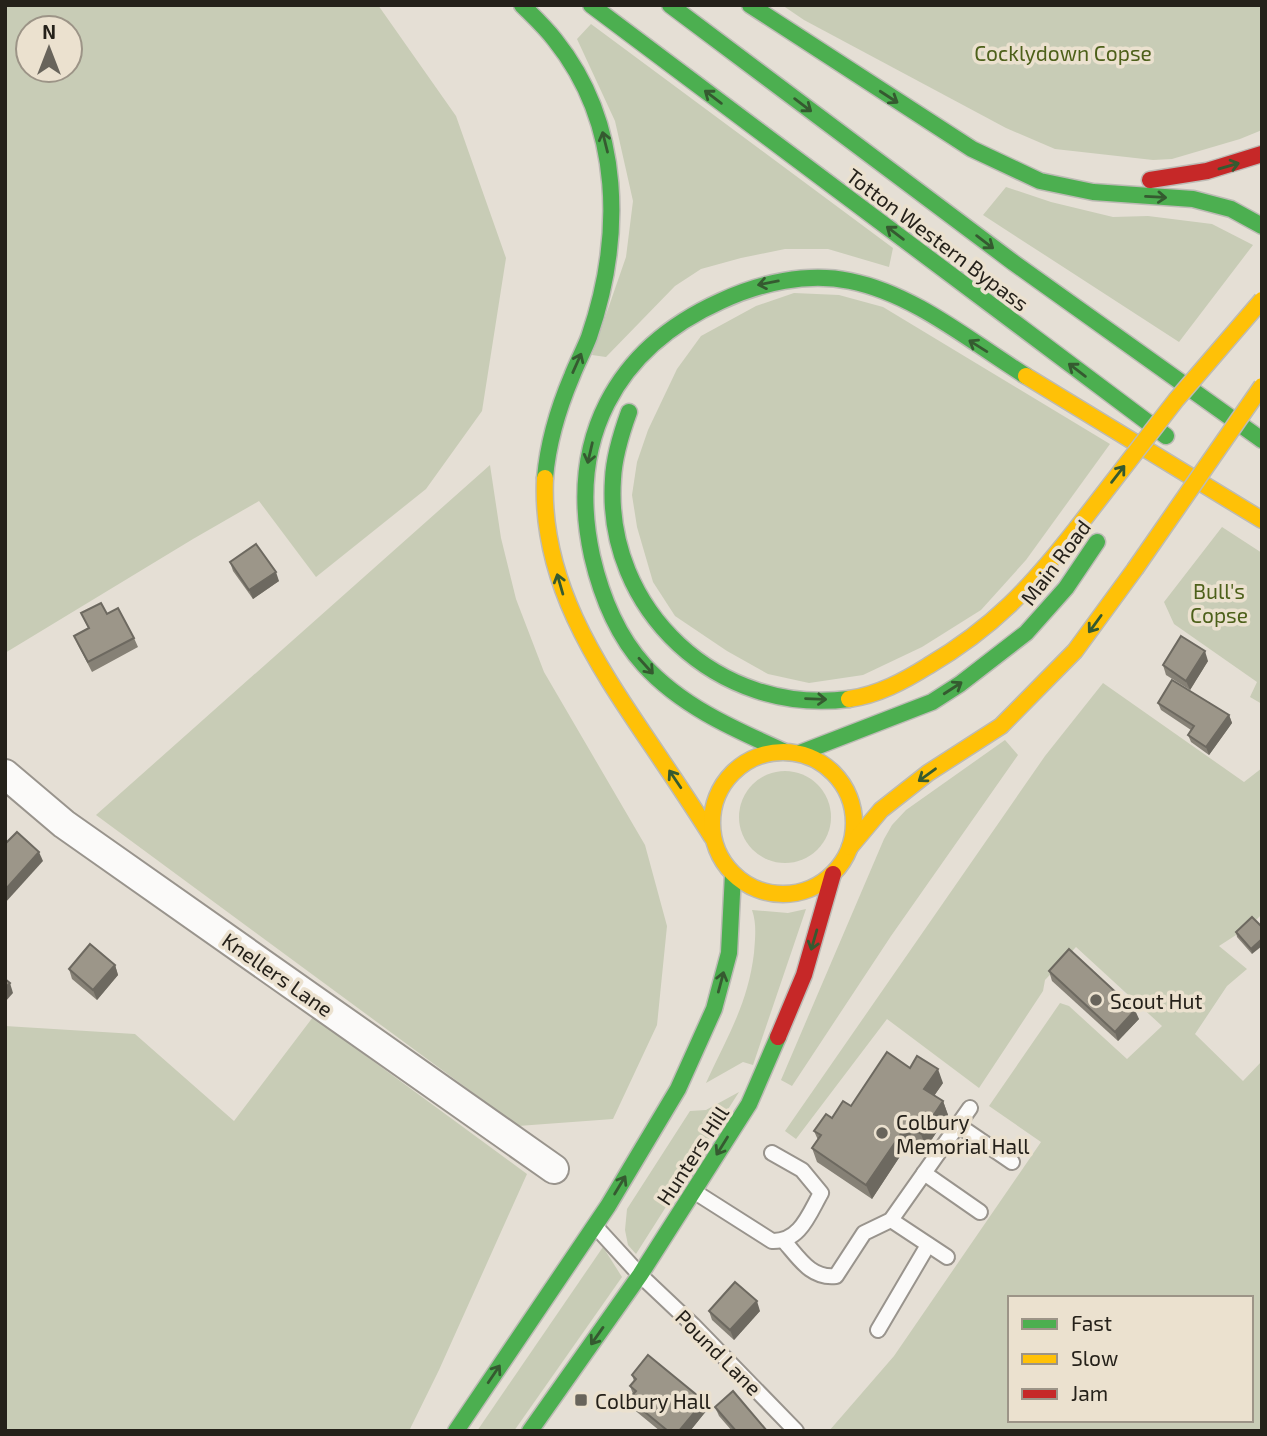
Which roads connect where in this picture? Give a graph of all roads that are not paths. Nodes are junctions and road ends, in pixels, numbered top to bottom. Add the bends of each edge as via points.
1 (522, 5) edge
2 (591, 5) edge
3 (670, 5) edge
4 (750, 5) edge
5 (1262, 154) edge
6 (1040, 181) junction
7 (1262, 226) edge
8 (1262, 301) edge
9 (704, 309) junction
10 (655, 365) dead end
11 (1262, 386) edge
12 (636, 399) dead end
13 (1178, 429) junction
14 (1262, 440) edge
15 (1198, 460) dead end
16 (1144, 474) dead end
17 (1262, 505) edge
18 (1262, 520) edge
19 (1101, 536) dead end
20 (792, 752) junction
21 (5, 774) edge
22 (712, 836) junction
23 (850, 847) junction
24 (733, 874) junction
25 (833, 874) junction
26 (970, 1108) dead end
27 (958, 1125) junction
28 (772, 1153) dead end
29 (1012, 1162) dead end
30 (554, 1169) dead end
31 (924, 1173) junction
32 (694, 1191) junction
33 (980, 1212) dead end
34 (891, 1220) junction
35 (595, 1225) junction
36 (784, 1241) junction
37 (928, 1245) junction
38 (947, 1257) dead end
39 (640, 1275) junction
40 (878, 1330) dead end
41 (456, 1431) edge
42 (530, 1431) edge
43 (796, 1431) edge

22 -> 1 main road via 580,634 561,592 551,551 545,507 553,427 601,302 614,220 612,172 596,110 579,73
13 -> 2 main road, Totton Western Bypass
3 -> 14 main road, Totton Western Bypass via 1013,263
4 -> 6 main road via 972,149
6 -> 5 main road via 1119,184 1179,177 1230,167
6 -> 7 main road via 1093,192 1193,199 1231,209
12 -> 8 main road, bridge via 623,426 612,484 613,523 636,591 653,618 697,662 721,676 785,697 855,698 918,673 999,617 1050,563 1176,400
8 - 13 main road, bridge
9 - 10 main road
18 -> 9 main road via 915,307 877,289 850,281 784,280 755,286
9 -> 20 main road via 662,334 609,396 589,457 585,519 601,589 643,664 696,708
11 -> 23 main road, bridge via 1075,651 1000,726 881,810
13 - 16 main road
15 - 17 main road
20 -> 19 main road, Main Road via 932,702 960,684 1026,633 1066,588
20 - 22 main road via 762,754 728,777 711,816
20 - 23 main road via 819,760 846,789 855,828
21 - 30 street, Knellers Lane via 64,824
22 - 24 main road
23 - 25 main road
24 - 25 main road via 772,894 794,894
35 -> 24 main road via 678,1089 713,1009 729,953
25 -> 32 main road, Hunters Hill via 804,975 749,1104
26 - 27 lane
27 - 29 lane
27 - 31 lane
28 - 36 lane via 802,1170 821,1193 800,1230
31 - 33 lane
31 - 34 lane
32 - 36 lane via 772,1241
32 - 39 main road, Hunters Hill
34 - 36 lane via 864,1233 836,1276 813,1273
34 - 37 lane
35 - 39 lane, Pound Lane
41 -> 35 main road
37 - 38 lane
37 - 40 lane
39 -> 42 main road, Hunters Hill
39 - 43 lane, Pound Lane

